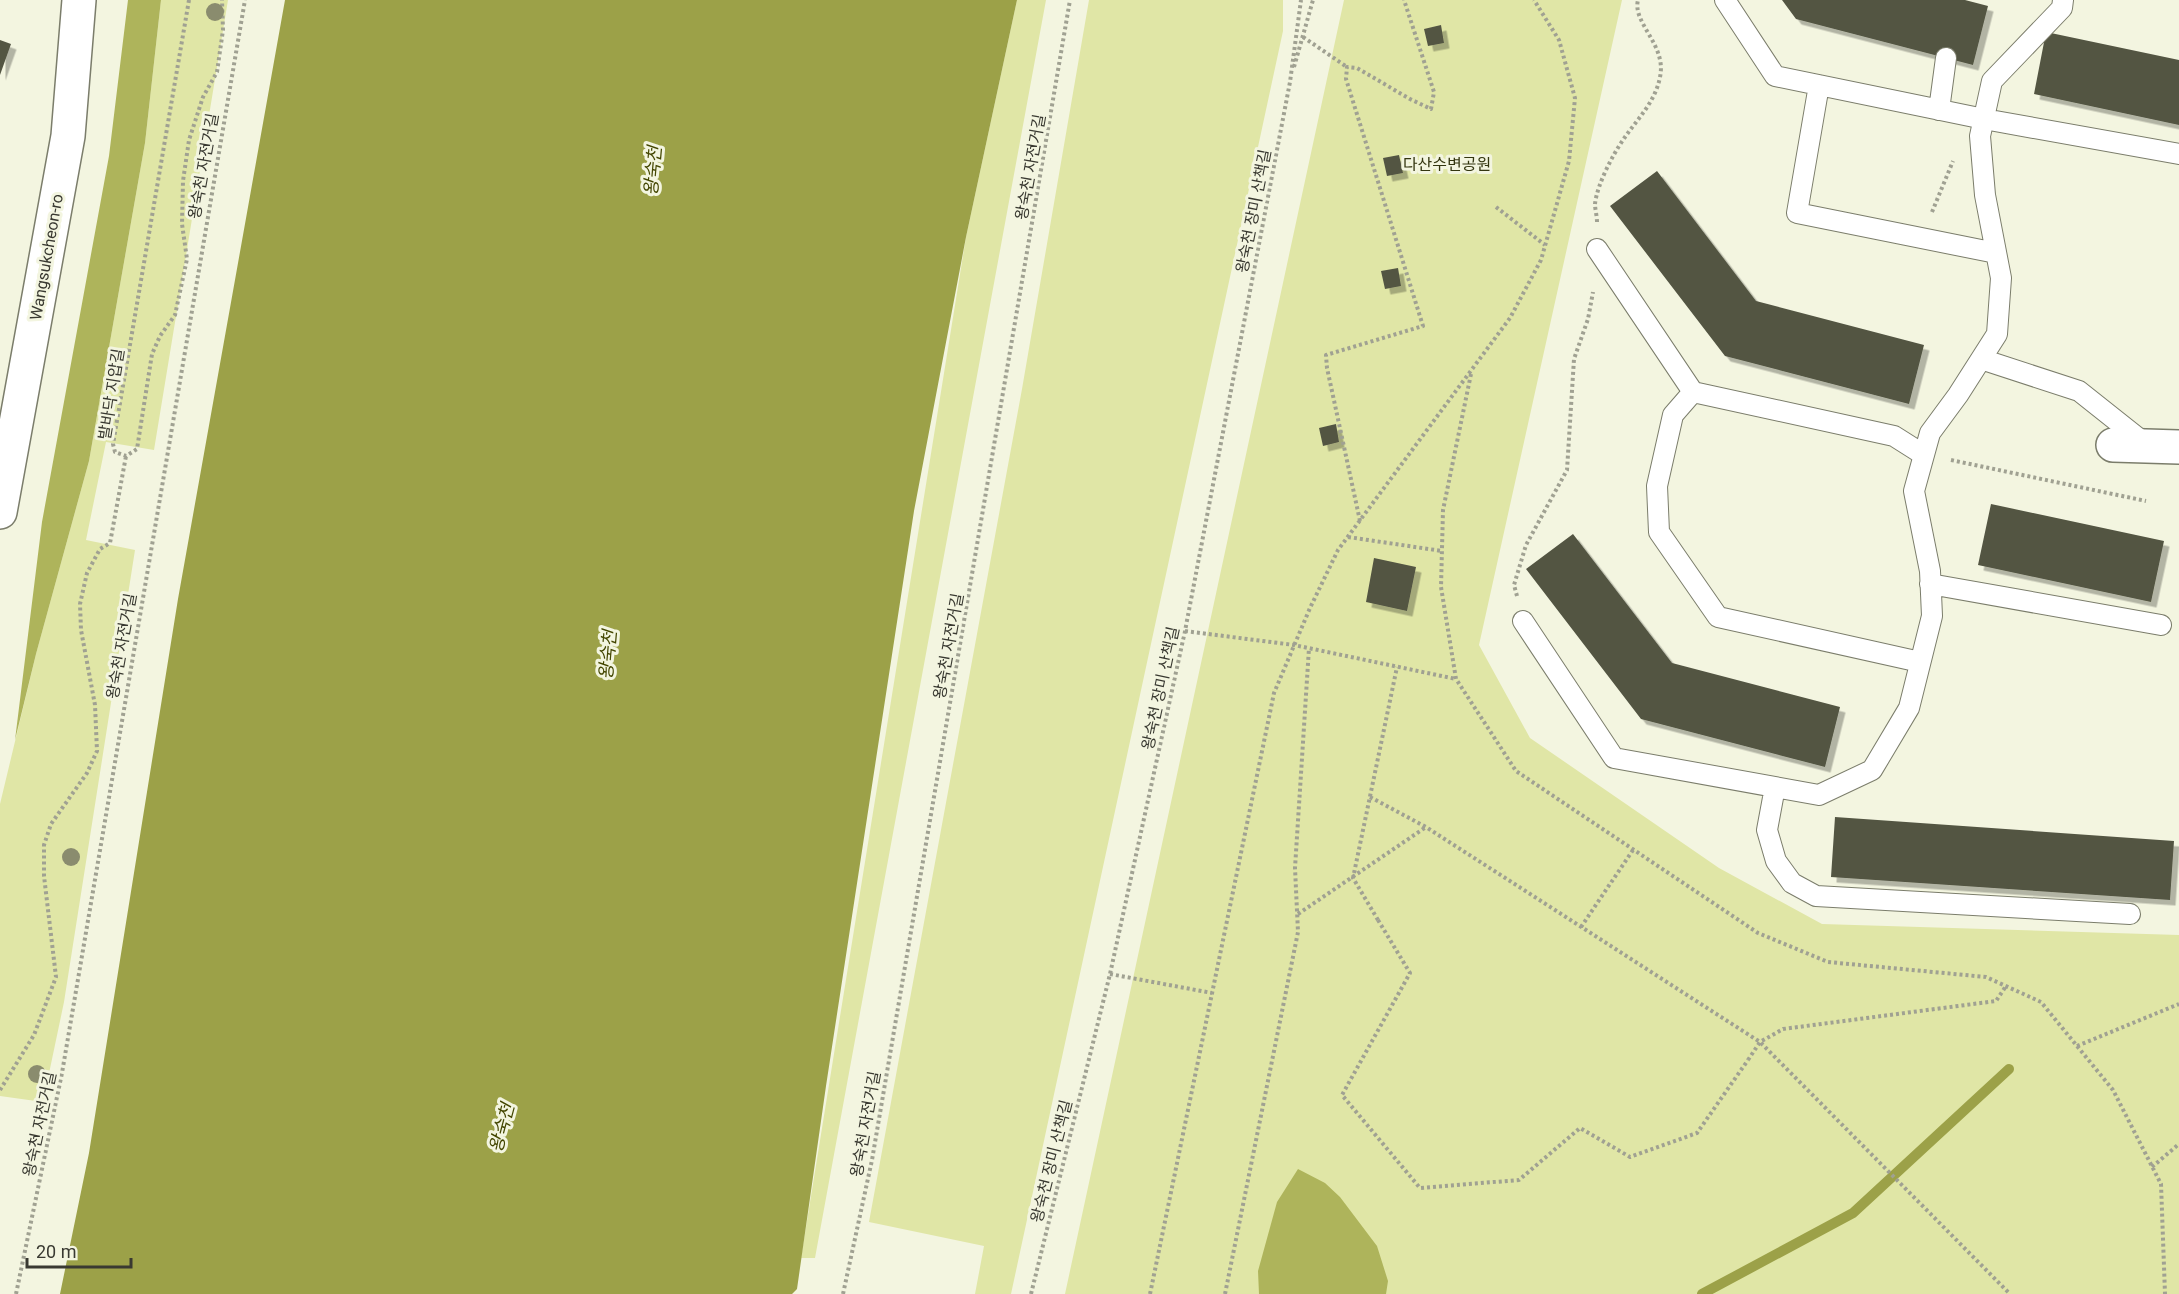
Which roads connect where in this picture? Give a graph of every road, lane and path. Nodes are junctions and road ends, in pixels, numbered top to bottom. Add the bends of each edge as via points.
1 (79, 0) edge
2 (189, 0) edge
3 (222, 0) edge
4 (244, 0) edge
5 (1070, 0) edge
6 (1301, 0) edge
7 (1313, 0) edge
8 (1404, 0) edge
9 (1534, 0) edge
10 (1638, 0) edge
11 (1725, 0) edge
12 (2063, 0) edge
13 (1303, 37) junction
14 (1946, 58) dead end
15 (1347, 67) junction
16 (1290, 82) junction
17 (1819, 85) junction
18 (1939, 110) junction
19 (1984, 119) junction
20 (2179, 154) edge
21 (1496, 207) dead end
22 (1926, 239) junction
23 (1545, 245) junction
24 (1597, 249) junction
25 (1996, 254) junction
26 (1981, 359) junction
27 (1693, 392) junction
28 (2113, 446) dead end
29 (2164, 447) edge
30 (1924, 455) junction
31 (126, 456) junction
32 (2146, 501) dead end
33 (0, 512) edge
34 (1360, 521) junction
35 (1348, 537) junction
36 (1442, 551) dead end
37 (1930, 584) junction
38 (1523, 621) joint
39 (2161, 625) dead end
40 (1185, 631) junction
41 (1294, 645) junction
42 (1309, 648) junction
43 (1920, 662) junction
44 (1397, 667) junction
45 (1456, 680) dead end
46 (1775, 787) junction
47 (1370, 797) junction
48 (1426, 827) junction
49 (1633, 850) dead end
50 (1353, 878) junction
51 (2130, 914) dead end
52 (1297, 915) junction
53 (1581, 927) junction
54 (1110, 974) junction
55 (2006, 986) dead end
56 (1212, 993) junction
57 (2179, 1004) edge
58 (1760, 1042) junction
59 (2077, 1046) dead end
60 (0, 1090) edge
61 (2179, 1144) edge
62 (2152, 1167) dead end
63 (16, 1294) edge
64 (843, 1294) edge
65 (1031, 1294) edge
66 (1150, 1294) edge
67 (1225, 1294) edge
68 (2010, 1294) edge

1 - 33 street, Wangsukcheon-ro via 68,136
2 - 31 path, 발바닥 지압길 via 113,444 115,452
3 - 31 path, 발바닥 지압길 via 223,30 217,72 203,97 183,181 182,224 187,259 175,315 152,354 137,449
4 - 63 path, 왕숙천 자전거길 via 62,1074
5 - 64 path, 왕숙천 자전거길 via 872,1160
6 - 16 path
7 - 13 path
8 - 15 path via 1434,92 1431,109 1356,68
9 - 23 path via 1559,40 1575,98 1569,161
10 - 24 path via 1640,19 1658,48 1661,75 1652,102 1622,141 1604,175 1595,204
11 - 17 lane via 1775,76
12 - 19 lane via 2062,8 1992,81
13 - 15 path
13 - 16 path
14 - 18 lane
15 - 34 path via 1346,79 1423,326 1326,355
16 - 40 path, 왕숙천 장미 산책길
17 - 18 lane
17 - 22 lane via 1797,213
18 - 19 lane
19 - 20 lane
19 - 22 path via 1953,162 1932,212
19 - 25 lane via 1980,136 1985,195
21 - 23 path
22 - 25 lane
23 - 34 path via 1510,318
24 - 27 lane
24 - 38 path via 1588,319 1574,359 1567,470 1526,545 1514,585
25 - 26 lane via 2001,278 1997,334
26 - 29 lane via 2079,391
26 - 30 lane via 1930,433
27 - 30 lane via 1894,436
27 - 43 lane via 1673,415 1657,486 1659,532 1718,617
28 - 29 street
30 - 32 path
30 - 37 lane via 1914,490
31 - 60 path via 110,543 100,549 87,573 80,604 97,752 51,824 44,845 56,977 34,1035
34 - 35 path
35 - 36 path
35 - 41 path via 1338,550
37 - 39 lane
37 - 43 lane via 1932,616
38 - 46 lane via 1614,758
40 - 41 path
40 - 54 path, 왕숙천 장미 산책길
41 - 42 path
41 - 56 path via 1274,693
42 - 44 path
42 - 52 path via 1295,868
43 - 46 lane via 1909,708 1872,770 1819,795
44 - 45 path
44 - 47 path
46 - 51 lane via 1767,830 1776,861 1792,882 1816,896
47 - 48 path
47 - 50 path
48 - 50 path
48 - 53 path
49 - 53 path
50 - 52 path
50 - 58 path, bridge via 1410,973 1342,1095 1420,1188 1519,1180 1580,1128 1630,1157 1697,1133
52 - 67 path via 1298,932
53 - 58 path
54 - 56 path
54 - 65 path, 왕숙천 장미 산책길
55 - 58 path via 1996,1001 1783,1029
56 - 66 path
57 - 59 path
58 - 68 path
61 - 62 path

